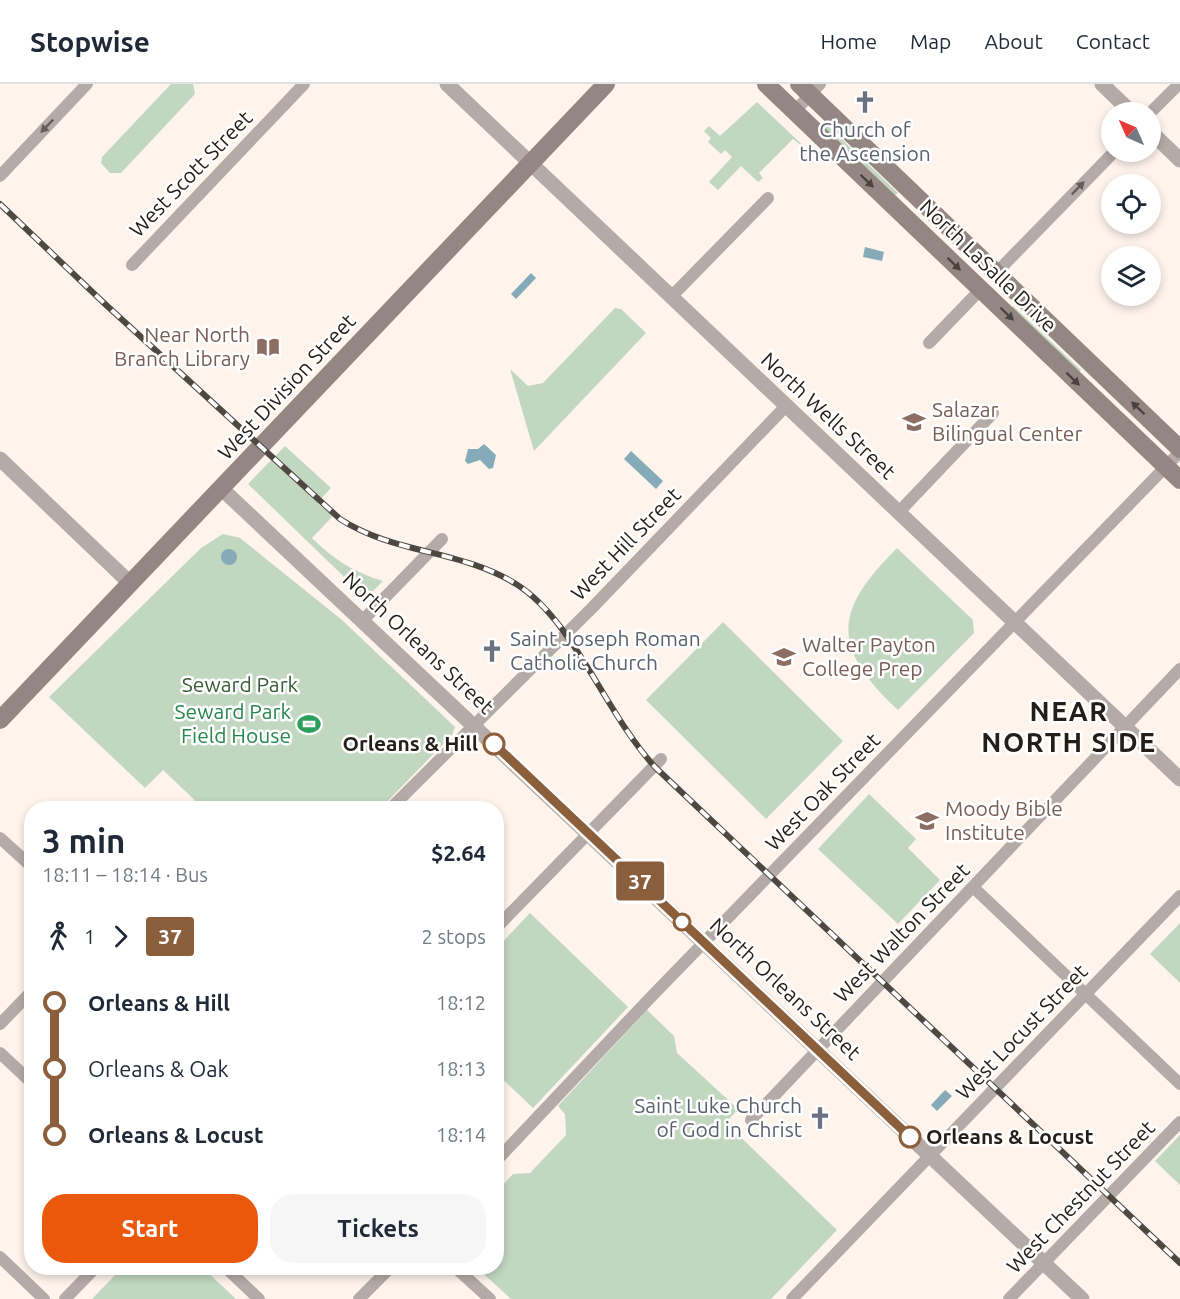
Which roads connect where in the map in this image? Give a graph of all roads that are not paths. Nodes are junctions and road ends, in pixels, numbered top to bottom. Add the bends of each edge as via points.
1 (87, 84) edge
2 (304, 84) edge
3 (447, 84) edge
4 (606, 84) edge
5 (766, 84) edge
6 (1102, 84) edge
7 (1179, 84) edge
8 (810, 88) edge
9 (1121, 102) edge
10 (1161, 103) edge
11 (795, 111) junction
12 (1161, 142) edge
13 (1180, 160) edge
14 (1104, 162) edge
15 (530, 164) junction
16 (0, 176) edge
17 (768, 198) dead end
18 (132, 265) dead end
19 (997, 272) junction
20 (981, 289) junction
21 (671, 297) junction
22 (929, 343) dead end
23 (786, 406) junction
24 (993, 413) dead end
25 (1180, 450) edge
26 (0, 459) edge
27 (1166, 466) junction
28 (1180, 480) edge
29 (222, 489) junction
30 (898, 512) junction
31 (442, 538) dead end
32 (131, 584) junction
33 (363, 620) junction
34 (1015, 622) junction
35 (1180, 669) edge
36 (2, 717) edge
37 (476, 726) junction
38 (1125, 727) junction
39 (661, 759) dead end
40 (1180, 778) edge
41 (397, 801) edge
42 (589, 833) junction
43 (0, 838) edge
44 (24, 860) edge
45 (973, 886) junction
46 (1180, 896) edge
47 (504, 920) edge
48 (704, 942) junction
49 (1086, 994) junction
50 (24, 999) edge
51 (0, 1024) edge
52 (818, 1050) junction
53 (0, 1053) edge
54 (24, 1076) edge
55 (1180, 1084) edge
56 (751, 1120) dead end
57 (1180, 1122) edge
58 (504, 1153) edge
59 (930, 1156) junction
60 (0, 1257) edge
61 (1044, 1263) junction
62 (88, 1275) edge
63 (234, 1275) edge
64 (383, 1275) edge
65 (464, 1275) edge
66 (44, 1299) edge
67 (65, 1299) edge
68 (260, 1299) edge
69 (359, 1299) edge
70 (490, 1299) edge
71 (792, 1299) edge
72 (1010, 1299) edge
73 (1082, 1299) edge

1 -> 16 street
2 - 18 street, West Scott Street
3 - 15 street, North Wells Street
4 - 15 main road, West Division Street
5 - 11 main road, North LaSalle Drive
6 - 9 street
7 - 10 street
8 - 11 street
8 - 19 main road, North LaSalle Drive
11 -> 20 main road, North LaSalle Drive
12 - 13 street
19 -> 14 street
15 - 21 street, North Wells Street
15 - 29 main road, West Division Street
17 - 21 street
19 - 20 main road
25 -> 19 main road, North LaSalle Drive
20 - 22 street
20 -> 27 main road, North LaSalle Drive
21 - 23 street, North Wells Street
23 - 30 street, North Wells Street
23 - 37 street, West Hill Street
24 - 30 street
25 - 27 street, West Oak Street
26 - 32 street
27 - 28 main road, North LaSalle Drive
27 - 34 street, West Oak Street
29 - 32 main road, West Division Street
29 - 33 street, North Orleans Street
30 - 34 street, North Wells Street
31 - 33 street
32 - 36 main road, West Division Street
33 - 37 street, North Orleans Street
34 - 38 street, North Wells Street
34 - 48 street, West Oak Street
35 - 38 street, West Walton Street
37 - 41 street, West Hill Street
37 - 42 street, North Orleans Street
38 - 40 street, North Wells Street
38 - 45 street, West Walton Street
39 - 42 street
42 - 47 street
42 - 48 street, North Orleans Street
43 - 44 street
45 - 49 street
45 - 52 street, West Walton Street
46 - 49 street, West Locust Street
48 - 52 street, North Orleans Street
48 - 58 street, West Oak Street
49 - 55 street
49 - 59 street, West Locust Street
50 - 51 street
52 - 56 street, West Walton Street
52 - 59 street, North Orleans Street
53 - 54 street
57 - 61 street, West Chestnut Street
59 - 61 street, North Orleans Street
59 - 71 street, West Locust Street
60 - 66 street
61 - 72 street, West Chestnut Street
61 - 73 street, North Orleans Street
62 - 67 street
63 - 68 street
64 - 69 street
65 - 70 street

